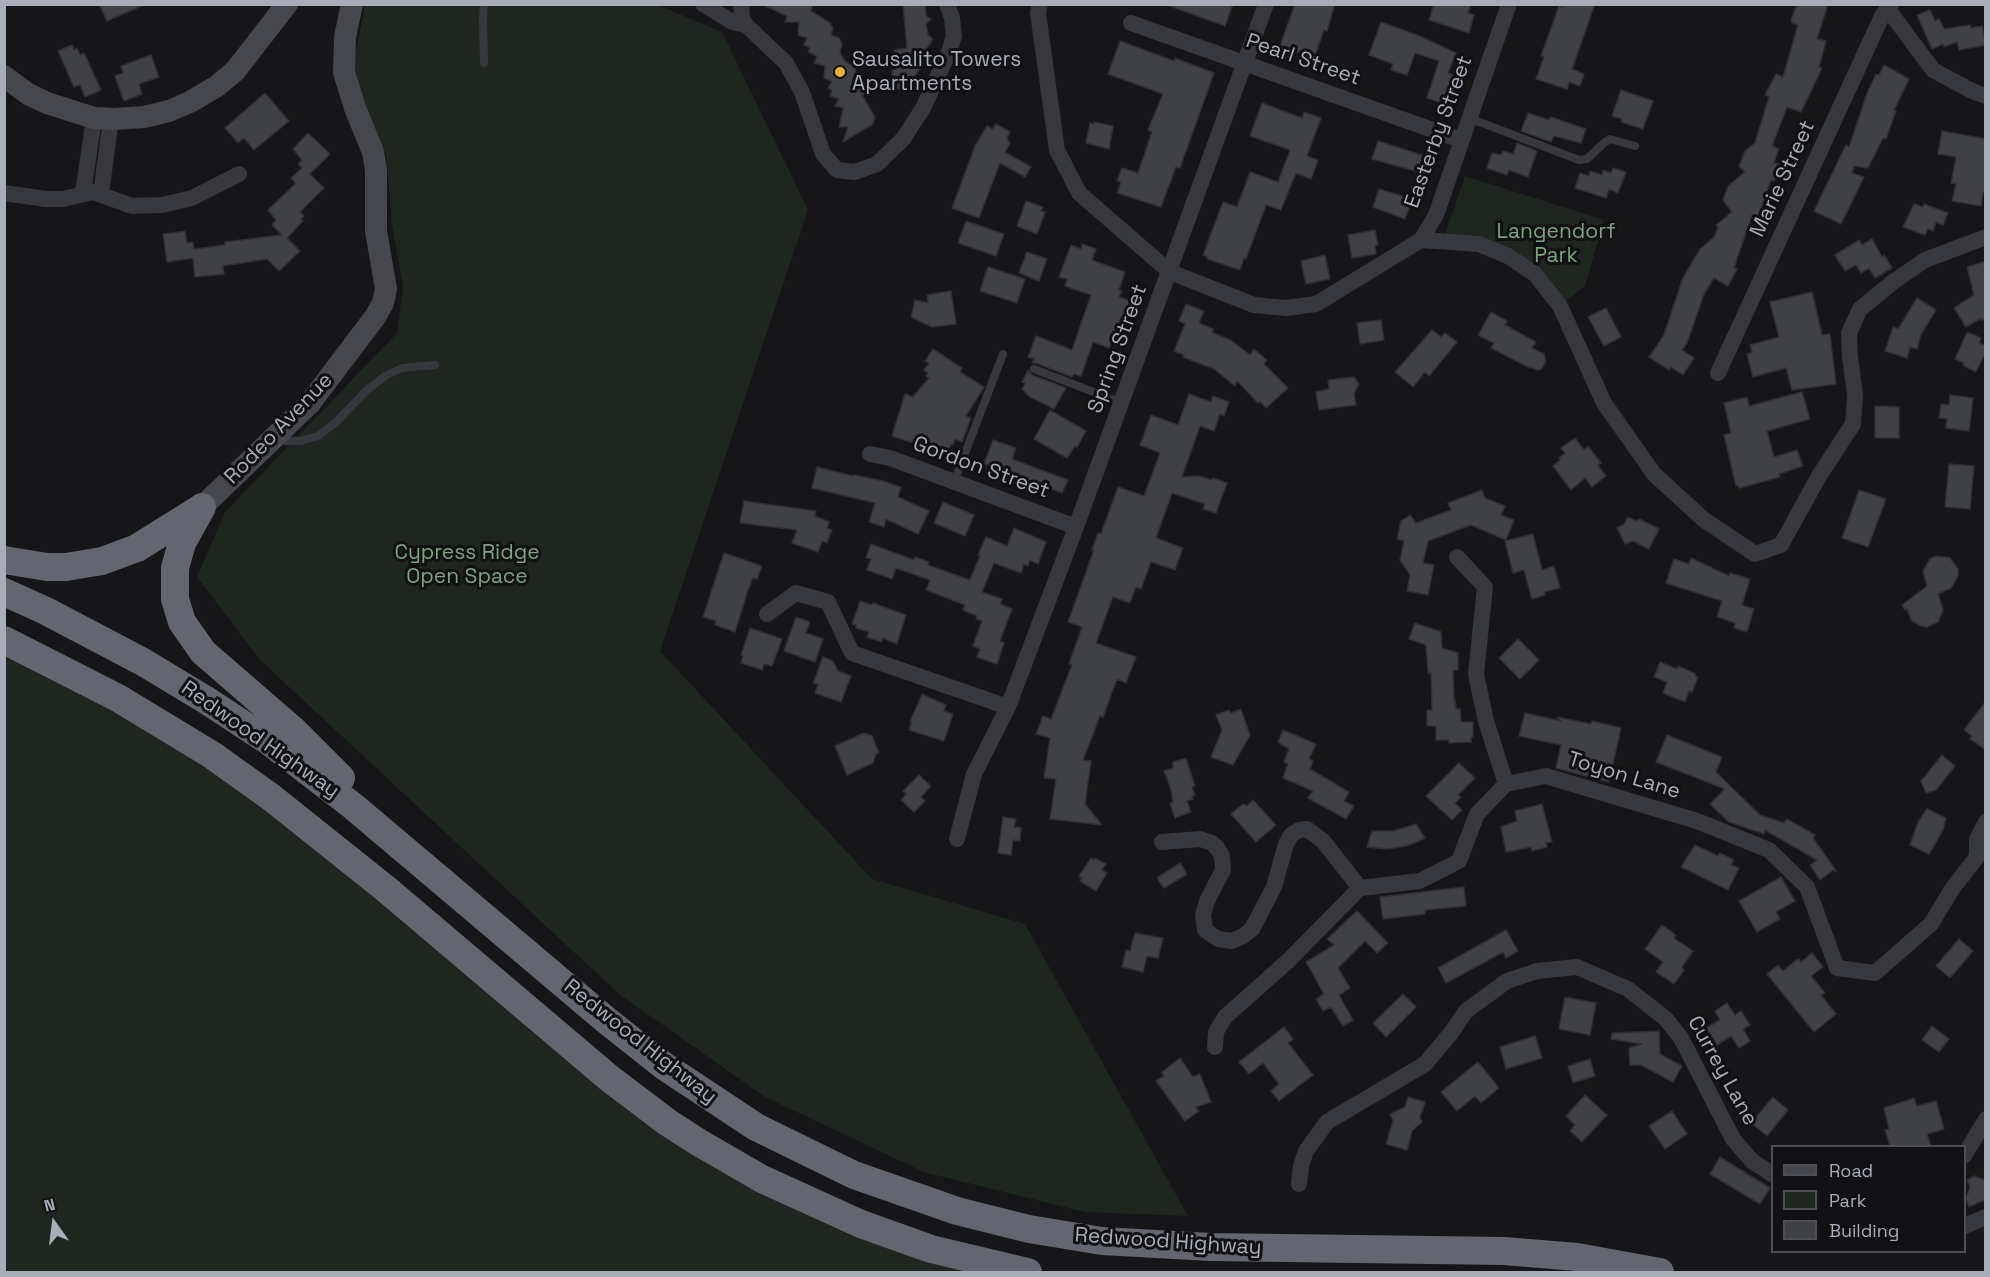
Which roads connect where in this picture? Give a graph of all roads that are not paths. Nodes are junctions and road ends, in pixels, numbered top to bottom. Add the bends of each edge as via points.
1 (287, 4) edge
2 (352, 4) edge
3 (484, 4) edge
4 (703, 4) edge
5 (741, 4) edge
6 (948, 4) edge
7 (1266, 4) edge
8 (1509, 4) edge
9 (1889, 6) edge
10 (1037, 7) edge
11 (1131, 23) dead end
12 (746, 25) junction
13 (484, 63) dead end
14 (1245, 64) junction
15 (4, 76) edge
16 (1986, 96) edge
17 (102, 118) junction
18 (1469, 118) junction
19 (1461, 140) junction
20 (1635, 146) dead end
21 (239, 174) dead end
22 (4, 193) edge
23 (83, 193) junction
24 (101, 194) junction
25 (1986, 237) edge
26 (1421, 240) junction
27 (1170, 272) junction
28 (1003, 354) dead end
29 (435, 365) dead end
30 (1034, 369) dead end
31 (1718, 374) dead end
32 (1122, 403) junction
33 (272, 441) junction
34 (870, 454) dead end
35 (954, 482) junction
36 (202, 507) junction
37 (1076, 527) junction
38 (1457, 557) dead end
39 (4, 560) edge
40 (4, 592) edge
41 (767, 614) dead end
42 (4, 640) edge
43 (1008, 707) junction
44 (1506, 784) junction
45 (1986, 822) edge
46 (957, 839) dead end
47 (1162, 842) dead end
48 (410, 854) junction
49 (1981, 856) edge
50 (1360, 888) junction
51 (1215, 1047) dead end
52 (1986, 1119) edge
53 (1966, 1154) edge
54 (1771, 1173) edge
55 (1299, 1184) dead end
56 (1986, 1217) edge
57 (1966, 1226) edge
58 (1028, 1272) edge
59 (1660, 1272) edge

1 - 17 street via 248,58 217,86 169,111 144,117
2 - 33 street, Rodeo Avenue via 345,37 344,72 373,152 376,231 386,289 375,317 327,382
3 - 13 lane
4 - 12 street via 732,22
5 - 12 street
6 - 12 street via 954,36 922,108 903,139 877,164 855,172 837,170 823,154 802,92 786,63
7 - 14 street, Spring Street
8 - 18 street, Easterby Street
9 - 16 street via 1933,70
9 - 31 street, Marie Street
10 - 27 street, Easterby Street via 1057,150 1078,193
11 - 14 street, Pearl Street
14 - 19 street, Pearl Street
14 - 27 street, Spring Street
15 - 17 street via 47,104
17 - 23 street
17 - 24 street
18 - 19 street, Easterby Street
18 - 20 lane via 1579,160 1587,159 1610,139
19 - 26 street, Easterby Street via 1436,215
21 - 24 street via 192,198 162,205 132,206
22 - 23 street via 63,199
23 - 24 street
25 - 26 street via 1925,260 1860,309 1849,333 1855,394 1853,424 1781,545 1755,554 1703,519 1654,474 1604,403 1560,306 1535,274 1508,256 1479,244
26 - 27 street, Easterby Street via 1316,304 1286,308 1254,306
27 - 32 street, Spring Street
28 - 35 lane
29 - 33 lane via 402,368 386,376 318,436 301,441
30 - 32 lane
32 - 37 street, Spring Street
33 - 36 street, Rodeo Avenue
34 - 35 street, Gordon Street
35 - 37 street, Gordon Street
36 - 39 highway via 137,548 101,561 47,567
36 - 48 highway via 182,543 174,576 176,607 187,631 209,658 322,759
37 - 43 street, Spring Street
38 - 44 street via 1485,587 1476,674
40 - 48 highway, Redwood Highway via 111,645 206,700 296,762
41 - 43 street via 796,593 828,602 852,653
42 - 58 highway, Redwood Highway via 118,698 257,787 379,883 609,1078 698,1142 762,1179 861,1224 931,1249
43 - 46 street, Spring Street via 974,774
44 - 49 street, Toyon Lane via 1546,776 1697,821 1769,850 1807,887 1837,968 1875,973 1931,924 1952,889
44 - 50 street via 1477,814 1459,861 1420,880
45 - 49 street via 1977,839
47 - 50 street via 1200,839 1218,849 1223,870 1203,915 1205,930 1218,939 1232,940 1252,929 1274,887 1286,844 1299,830 1307,829 1323,841
48 - 59 highway, Redwood Highway via 634,1044 694,1087 788,1144 854,1175 923,1200 1020,1227 1102,1241 1211,1247 1516,1252 1577,1257
50 - 51 street via 1288,961 1225,1017 1216,1032
52 - 53 street
54 - 55 street, Currey Lane via 1752,1161 1733,1139 1681,1038 1666,1019 1628,989 1577,967 1537,971 1507,981 1466,1011 1425,1064 1327,1122 1306,1151
56 - 57 street

